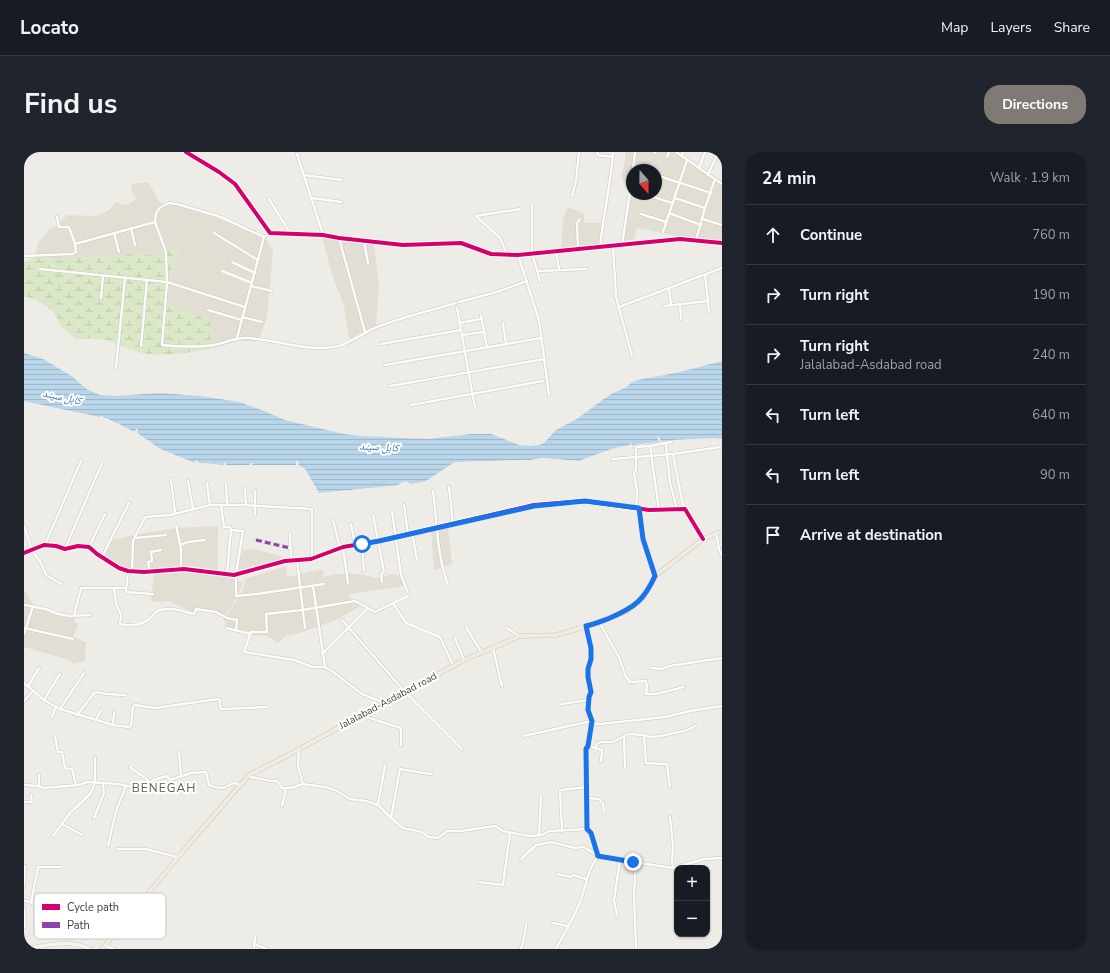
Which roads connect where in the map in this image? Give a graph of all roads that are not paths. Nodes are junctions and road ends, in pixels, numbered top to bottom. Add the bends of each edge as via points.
1 (186, 152) edge
2 (579, 152) edge
3 (597, 152) edge
4 (614, 152) edge
5 (635, 152) edge
6 (669, 152) edge
7 (676, 152) edge
8 (683, 152) edge
9 (705, 152) edge
10 (718, 152) edge
11 (297, 154) dead end
12 (682, 156) junction
13 (613, 157) junction
14 (667, 157) dead end
15 (687, 160) junction
16 (634, 164) edge
17 (700, 168) junction
18 (304, 175) junction
19 (708, 175) junction
20 (662, 178) edge
21 (715, 179) junction
22 (342, 180) dead end
23 (679, 183) junction
24 (722, 184) edge
25 (711, 193) junction
26 (572, 196) dead end
27 (312, 198) junction
28 (675, 198) junction
29 (269, 199) dead end
30 (629, 200) edge
31 (662, 200) edge
32 (342, 202) dead end
33 (672, 203) junction
34 (532, 205) dead end
35 (705, 208) junction
36 (520, 209) dead end
37 (641, 214) dead end
38 (669, 214) junction
39 (57, 216) dead end
40 (580, 219) dead end
41 (702, 219) junction
42 (155, 222) junction
43 (666, 222) junction
44 (702, 225) junction
45 (722, 225) edge
46 (131, 228) junction
47 (662, 232) dead end
48 (114, 233) junction
49 (214, 233) dead end
50 (270, 233) junction
51 (290, 234) junction
52 (323, 235) junction
53 (264, 237) junction
54 (339, 238) junction
55 (364, 240) junction
56 (696, 240) junction
57 (722, 243) edge
58 (75, 244) junction
59 (135, 245) dead end
60 (622, 245) junction
61 (614, 246) junction
62 (600, 247) junction
63 (578, 249) junction
64 (556, 251) junction
65 (119, 252) dead end
66 (532, 253) junction
67 (507, 254) junction
68 (518, 255) junction
69 (24, 256) edge
70 (258, 260) junction
71 (232, 262) dead end
72 (368, 263) dead end
73 (722, 268) edge
74 (559, 269) junction
75 (586, 269) dead end
76 (40, 270) dead end
77 (222, 271) dead end
78 (538, 271) junction
79 (255, 273) junction
80 (705, 274) junction
81 (103, 276) junction
82 (125, 278) junction
83 (146, 280) junction
84 (527, 281) junction
85 (540, 281) dead end
86 (167, 282) junction
87 (251, 285) junction
88 (669, 288) junction
89 (272, 291) dead end
90 (101, 298) dead end
91 (708, 300) junction
92 (680, 304) junction
93 (671, 305) junction
94 (664, 306) dead end
95 (245, 307) junction
96 (619, 307) junction
97 (457, 308) dead end
98 (208, 310) dead end
99 (709, 312) dead end
100 (242, 318) junction
101 (681, 319) dead end
102 (262, 322) dead end
103 (459, 323) junction
104 (503, 323) dead end
105 (461, 330) junction
106 (365, 332) junction
107 (484, 332) junction
108 (462, 335) junction
109 (237, 338) junction
110 (541, 338) junction
111 (381, 344) dead end
112 (506, 344) junction
113 (141, 346) dead end
114 (487, 347) junction
115 (465, 351) junction
116 (632, 356) dead end
117 (544, 359) junction
118 (385, 365) dead end
119 (116, 368) dead end
120 (469, 372) junction
121 (543, 381) dead end
122 (390, 386) dead end
123 (473, 394) junction
124 (549, 395) dead end
125 (411, 405) dead end
126 (475, 408) dead end
127 (671, 442) dead end
128 (666, 445) dead end
129 (650, 446) junction
130 (720, 448) dead end
131 (674, 454) junction
132 (666, 455) junction
133 (651, 456) junction
134 (636, 458) junction
135 (612, 459) dead end
136 (81, 461) dead end
137 (102, 463) dead end
138 (171, 479) dead end
139 (188, 481) dead end
140 (207, 483) dead end
141 (226, 484) dead end
142 (449, 487) dead end
143 (245, 489) dead end
144 (255, 491) dead end
145 (433, 491) dead end
146 (129, 503) dead end
147 (210, 505) junction
148 (221, 505) junction
149 (227, 505) junction
150 (246, 505) junction
151 (404, 505) dead end
152 (256, 506) junction
153 (638, 508) junction
154 (193, 509) junction
155 (677, 509) junction
156 (685, 509) junction
157 (659, 510) junction
158 (175, 513) junction
159 (104, 514) dead end
160 (255, 515) dead end
161 (373, 515) dead end
162 (333, 520) dead end
163 (351, 524) dead end
164 (453, 524) junction
165 (24, 526) edge
166 (176, 526) dead end
167 (437, 528) junction
168 (231, 530) junction
169 (722, 531) edge
170 (716, 533) junction
171 (290, 534) dead end
172 (410, 534) junction
173 (166, 535) dead end
174 (397, 537) junction
175 (134, 538) junction
176 (703, 539) junction
177 (205, 540) dead end
178 (256, 540) dead end
179 (379, 541) junction
180 (180, 544) junction
181 (362, 544) junction
182 (45, 545) junction
183 (355, 545) junction
184 (342, 547) junction
185 (89, 548) junction
186 (290, 548) junction
187 (65, 549) junction
188 (32, 550) junction
189 (161, 550) dead end
190 (24, 553) edge
191 (722, 556) edge
192 (102, 557) junction
193 (312, 558) junction
194 (291, 560) junction
195 (297, 560) junction
196 (417, 560) dead end
197 (181, 569) junction
198 (130, 571) junction
199 (364, 571) dead end
200 (150, 572) junction
201 (226, 574) junction
202 (236, 574) junction
203 (655, 576) junction
204 (382, 582) dead end
205 (348, 583) dead end
206 (60, 584) dead end
207 (324, 584) dead end
208 (448, 585) dead end
209 (313, 586) junction
210 (114, 588) junction
211 (126, 588) junction
212 (300, 588) junction
213 (153, 594) dead end
214 (393, 603) junction
215 (24, 605) edge
216 (33, 606) junction
217 (316, 608) junction
218 (368, 608) junction
219 (302, 610) junction
220 (74, 616) junction
221 (90, 616) dead end
222 (342, 620) dead end
223 (599, 622) junction
224 (586, 626) junction
225 (466, 627) dead end
226 (25, 628) edge
227 (226, 628) dead end
228 (304, 628) dead end
229 (348, 628) junction
230 (507, 628) dead end
231 (236, 630) junction
232 (24, 634) edge
233 (251, 634) junction
234 (520, 636) junction
235 (455, 638) dead end
236 (73, 639) dead end
237 (493, 648) junction
238 (482, 653) junction
239 (322, 654) junction
240 (722, 658) edge
241 (464, 660) junction
242 (453, 665) junction
243 (325, 667) junction
244 (39, 668) dead end
245 (651, 668) dead end
246 (84, 673) dead end
247 (60, 674) dead end
248 (24, 684) edge
249 (28, 686) junction
250 (502, 686) dead end
251 (684, 687) dead end
252 (33, 691) junction
253 (405, 692) junction
254 (125, 695) dead end
255 (44, 700) junction
256 (589, 700) junction
257 (24, 701) edge
258 (383, 704) junction
259 (561, 704) dead end
260 (56, 706) junction
261 (268, 706) dead end
262 (722, 706) edge
263 (60, 709) junction
264 (101, 710) dead end
265 (114, 713) dead end
266 (77, 715) junction
267 (362, 715) junction
268 (52, 717) dead end
269 (96, 720) junction
270 (592, 721) junction
271 (113, 725) junction
272 (695, 726) dead end
273 (625, 735) junction
274 (644, 735) junction
275 (55, 736) dead end
276 (523, 736) dead end
277 (401, 745) dead end
278 (588, 746) junction
279 (300, 748) junction
280 (595, 748) junction
281 (462, 749) dead end
282 (179, 752) dead end
283 (95, 758) dead end
284 (601, 761) dead end
285 (384, 765) dead end
286 (130, 767) dead end
287 (625, 768) dead end
288 (431, 774) dead end
289 (39, 775) dead end
290 (181, 776) junction
291 (247, 777) junction
292 (95, 783) junction
293 (103, 783) junction
294 (150, 783) junction
295 (303, 784) junction
296 (24, 785) edge
297 (76, 785) junction
298 (240, 785) junction
299 (39, 786) junction
300 (126, 786) junction
301 (670, 786) dead end
302 (587, 787) junction
303 (285, 788) junction
304 (31, 795) dead end
305 (541, 796) dead end
306 (587, 798) junction
307 (24, 802) edge
308 (378, 805) junction
309 (282, 806) dead end
310 (604, 813) dead end
311 (670, 817) dead end
312 (94, 818) dead end
313 (391, 818) junction
314 (62, 824) junction
315 (587, 829) junction
316 (562, 831) junction
317 (510, 832) junction
318 (82, 835) dead end
319 (539, 835) junction
320 (53, 836) dead end
321 (108, 846) dead end
322 (117, 849) dead end
323 (598, 856) junction
324 (177, 857) junction
325 (722, 858) edge
326 (521, 859) dead end
327 (620, 860) junction
328 (636, 863) junction
329 (25, 866) edge
330 (61, 867) dead end
331 (673, 868) junction
332 (557, 874) dead end
333 (586, 879) junction
334 (479, 882) dead end
335 (24, 886) edge
336 (148, 893) edge
337 (24, 900) edge
338 (31, 903) junction
339 (34, 903) edge
340 (24, 909) edge
341 (617, 915) dead end
342 (553, 923) dead end
343 (526, 924) dead end
344 (567, 926) junction
345 (24, 928) edge
346 (255, 936) dead end
347 (110, 939) edge
348 (24, 942) edge
349 (254, 944) junction
350 (104, 947) edge
351 (26, 949) edge
352 (90, 949) edge
353 (114, 949) edge
354 (254, 949) edge
355 (267, 949) edge
356 (521, 949) edge
357 (556, 949) edge
358 (636, 949) edge

1 - 50 street via 235,184
2 - 26 street
3 - 13 street via 598,155
4 - 13 street
5 - 16 street
6 - 14 street
7 - 12 street
8 - 12 street
9 - 17 street
10 - 19 street
11 - 18 street
12 - 15 street
13 - 62 street
15 - 17 street
15 - 23 street
17 - 19 street
18 - 22 street
18 - 27 street
19 - 21 street
20 - 23 street
21 - 24 street
21 - 25 street
23 - 25 street
23 - 28 street
25 - 35 street
27 - 32 street
27 - 52 street
28 - 33 street
28 - 35 street
29 - 51 street
30 - 60 street
31 - 33 street
33 - 38 street
34 - 66 street
35 - 41 street
36 - 67 street via 476,216 500,238
37 - 43 street
38 - 43 street
38 - 44 street
39 - 58 street via 59,227 69,227
40 - 63 street
41 - 44 street
41 - 45 street
42 - 46 street
42 - 53 street via 156,213 161,207 169,203 177,204 221,218
42 - 86 street via 166,252
43 - 47 street
44 - 56 street
46 - 48 street
46 - 59 street
48 - 58 street
48 - 65 street
49 - 70 street
50 - 51 street
50 - 53 street
51 - 52 street
52 - 54 street
53 - 70 street
54 - 55 street
54 - 106 street
55 - 67 street via 404,244 461,244 491,254
55 - 72 street
56 - 57 street
56 - 60 street via 680,239
58 - 69 street via 76,252 73,254
60 - 61 street
61 - 62 street
61 - 96 street via 616,297
62 - 63 street
63 - 64 street
64 - 66 street
64 - 74 street
66 - 68 street
66 - 78 street
67 - 68 street
68 - 84 street
70 - 79 street
71 - 79 street
73 - 80 street
74 - 75 street
74 - 78 street
76 - 81 street
77 - 87 street
78 - 85 street
79 - 87 street
80 - 88 street
80 - 91 street
81 - 82 street
81 - 90 street
82 - 83 street
82 - 119 street
83 - 86 street
83 - 113 street
84 - 106 street
84 - 110 street via 539,320
86 - 95 street
86 - 109 street via 162,345 193,347 220,344
87 - 89 street
87 - 95 street
88 - 93 street
88 - 96 street
91 - 92 street
91 - 99 street
92 - 93 street
92 - 101 street
93 - 94 street
95 - 100 street
96 - 116 street
97 - 103 street
98 - 100 street
100 - 102 street
100 - 109 street
103 - 105 street
103 - 107 street via 481,317
104 - 112 street
105 - 108 street
105 - 111 street
106 - 109 street via 346,344 321,348
107 - 108 street
107 - 114 street
108 - 115 street
110 - 112 street
110 - 117 street
112 - 114 street
114 - 115 street
115 - 118 street
115 - 120 street
117 - 120 street
117 - 124 street
120 - 122 street
120 - 123 street
121 - 123 street
123 - 125 street
123 - 126 street
127 - 129 street
128 - 132 street
129 - 133 street
129 - 134 street via 636,447
130 - 131 street
131 - 132 street
131 - 156 street
132 - 133 street
132 - 155 street
133 - 134 street
133 - 157 street
134 - 135 street
134 - 153 street via 634,473
136 - 182 street
137 - 187 street
138 - 158 street
139 - 154 street
140 - 147 street
141 - 149 street
142 - 164 street
143 - 150 street
144 - 152 street
145 - 167 street
146 - 192 street
147 - 148 street
147 - 154 street
148 - 149 street
148 - 168 street via 224,527 230,527
149 - 150 street
150 - 152 street
151 - 172 street
152 - 160 street
152 - 193 street via 312,509
153 - 157 street
153 - 164 street via 585,501 534,506
153 - 203 street via 643,539
154 - 158 street
155 - 156 street
155 - 157 street
156 - 176 street
158 - 175 street via 145,517
159 - 185 street
161 - 179 street
162 - 184 street
163 - 183 street
164 - 167 street
165 - 188 street
166 - 180 street
167 - 172 street
167 - 208 street via 443,571
168 - 201 street
168 - 202 street via 243,531
169 - 170 main road, Jalalabad-Asdabad road
170 - 176 main road, Jalalabad-Asdabad road
170 - 191 street
171 - 186 street
172 - 174 street
172 - 196 street
173 - 175 street
174 - 174 street via 392,511
174 - 179 street
174 - 214 street via 403,571 401,574 408,594
175 - 198 street
176 - 203 main road, Jalalabad-Asdabad road
177 - 180 street
178 - 186 street
179 - 181 street
179 - 204 street via 384,572 381,574
180 - 197 street
181 - 183 street
181 - 199 street
182 - 187 street
182 - 188 street
183 - 184 street
184 - 193 street
184 - 205 street
185 - 187 street via 78,546
185 - 192 street
186 - 194 street
188 - 190 street
188 - 206 street via 46,575
189 - 200 street via 151,552 152,561 148,562
192 - 198 street via 119,568
193 - 195 street
194 - 195 street
194 - 202 street
195 - 212 street
197 - 200 street
197 - 201 street
198 - 200 street
198 - 211 street
201 - 202 street
202 - 212 street via 236,596
203 - 223 main road, Jalalabad-Asdabad road via 638,603 627,611
207 - 209 street
209 - 212 street
209 - 217 street
210 - 211 street
210 - 220 street via 81,588
210 - 231 street via 116,604 121,615 120,624 141,624 158,610 172,608 194,614 196,609 216,612 237,620
211 - 213 street via 126,592
212 - 219 street
214 - 218 street via 375,612
214 - 242 street via 406,623 440,637
215 - 216 street
216 - 220 street
216 - 226 street
217 - 218 street via 355,601
217 - 219 street
217 - 239 street
218 - 229 street
219 - 228 street
219 - 233 street via 266,614 267,632
220 - 221 street
222 - 229 street
223 - 224 main road, Jalalabad-Asdabad road
223 - 251 street via 630,682 646,680 646,694
224 - 234 main road, Jalalabad-Asdabad road via 556,635
224 - 256 street via 591,648 588,669 591,692
225 - 238 street
226 - 232 street
226 - 236 street
227 - 231 street
229 - 239 street
229 - 253 street
230 - 234 street
231 - 233 street
233 - 243 street via 244,652 294,660 313,667
234 - 237 main road, Jalalabad-Asdabad road
235 - 241 street
237 - 238 main road, Jalalabad-Asdabad road
237 - 250 street
238 - 241 main road, Jalalabad-Asdabad road
239 - 243 street
240 - 245 street via 661,669
241 - 242 main road, Jalalabad-Asdabad road
242 - 253 main road, Jalalabad-Asdabad road
243 - 258 street via 362,694
244 - 249 street
246 - 263 street
247 - 255 street
248 - 249 street
249 - 252 street
252 - 255 street
252 - 257 street
253 - 258 main road, Jalalabad-Asdabad road
253 - 281 street
254 - 266 street via 95,692
255 - 260 street
256 - 259 street
256 - 270 street via 588,710
258 - 267 main road, Jalalabad-Asdabad road
260 - 263 street
260 - 268 street
261 - 271 street via 222,709 218,699 155,708 134,705 130,727
262 - 270 street via 665,717 600,724
263 - 266 street
264 - 269 street
265 - 271 street
266 - 269 street
267 - 277 street via 401,728
267 - 279 main road, Jalalabad-Asdabad road
269 - 271 street
270 - 276 street
270 - 278 street
272 - 274 street via 661,736
273 - 274 street
273 - 280 street via 612,742 601,742
273 - 287 street
274 - 301 street via 646,762 667,764
275 - 297 street via 58,752 62,752 65,768 73,770
278 - 280 street
278 - 302 street
279 - 291 main road, Jalalabad-Asdabad road
279 - 295 street via 298,766
280 - 284 street via 602,750
282 - 290 street
283 - 292 street
285 - 308 street
286 - 294 street
288 - 313 street via 400,769
289 - 299 street
290 - 294 street via 170,780 167,776
290 - 298 street via 206,772 209,785 220,788 234,782
291 - 298 main road, Jalalabad-Asdabad road
291 - 303 street via 278,781 280,788
292 - 293 street
292 - 297 street
292 - 314 street via 90,794
293 - 300 street
293 - 312 street via 104,793
294 - 300 street
295 - 303 street
295 - 308 street via 325,787 350,799
296 - 299 street
297 - 299 street via 43,788
298 - 324 main road, Jalalabad-Asdabad road
300 - 321 street via 116,811
302 - 306 street
302 - 316 street via 560,790
303 - 309 street
304 - 307 street via 32,802
305 - 319 street
306 - 310 street via 599,799 603,804
306 - 315 street
308 - 313 street
311 - 331 street
313 - 317 street via 404,828 422,832 428,837 438,838 447,832 495,826
314 - 318 street
314 - 320 street
315 - 316 street
315 - 323 street via 591,833
316 - 319 street via 549,831
317 - 319 street via 529,836
317 - 334 street via 503,884
322 - 324 street via 146,849
323 - 326 street via 584,847 575,848 552,842 536,845
323 - 327 street
323 - 333 street
324 - 336 main road, Jalalabad-Asdabad road
325 - 331 street via 704,859
327 - 328 street
327 - 341 street via 614,900
328 - 331 street
328 - 358 street
329 - 335 street
330 - 338 street via 37,868
332 - 333 street
333 - 344 street via 580,902
337 - 338 street
338 - 339 street
340 - 345 street
342 - 344 street
343 - 356 street
344 - 357 street
346 - 349 street
347 - 350 main road, Jalalabad-Asdabad road
348 - 351 street
349 - 354 street
349 - 355 street
350 - 353 street
351 - 352 street via 66,943

